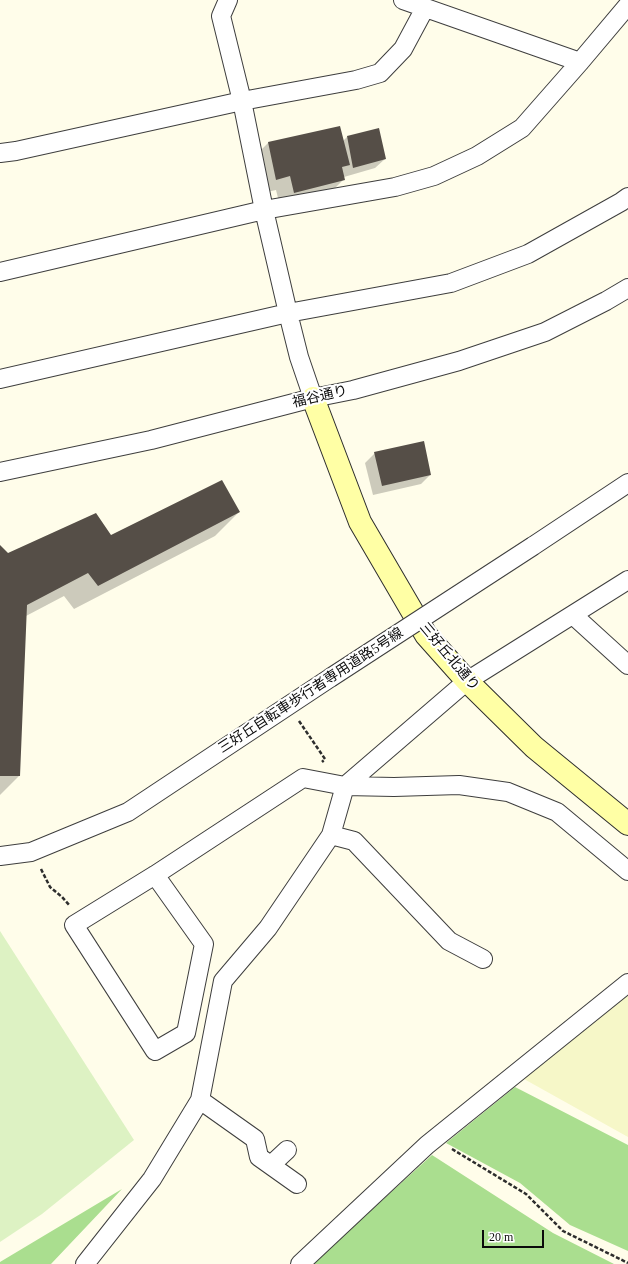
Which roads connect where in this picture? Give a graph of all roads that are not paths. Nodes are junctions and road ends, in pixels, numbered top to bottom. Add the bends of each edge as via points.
1 (228, 0) edge
2 (403, 0) edge
3 (628, 5) edge
4 (425, 8) junction
5 (580, 62) junction
6 (242, 101) junction
7 (0, 153) edge
8 (628, 197) edge
9 (264, 210) junction
10 (0, 272) edge
11 (628, 288) edge
12 (288, 313) junction
13 (0, 378) edge
14 (313, 398) junction
15 (0, 472) edge
16 (628, 483) edge
17 (628, 580) edge
18 (573, 615) junction
19 (628, 665) edge
20 (467, 681) junction
21 (344, 786) junction
22 (628, 824) edge
23 (331, 835) junction
24 (0, 856) edge
25 (628, 871) edge
26 (155, 875) junction
27 (483, 959) dead end
28 (628, 983) edge
29 (200, 1100) junction
30 (287, 1150) dead end
31 (271, 1165) junction
32 (297, 1184) dead end
33 (88, 1263) edge
34 (300, 1264) edge

1 - 6 street via 221,16
2 - 4 street
3 - 5 street
4 - 5 street
4 - 6 street via 403,49 380,73 356,80
5 - 9 street via 522,128 477,156 434,176 395,187
6 - 7 street
6 - 9 street
8 - 12 street via 528,254 451,283
9 - 10 street
9 - 12 street
11 - 14 street, 福谷通り via 546,332 353,390
12 - 13 street
12 - 14 street
14 - 15 street, 福谷通り via 151,440
14 - 20 street, 三好丘北通り via 360,522 426,635
16 - 24 street, 三好丘自転車歩行者専用道路5号線, bridge via 128,812 31,852
17 - 18 street
18 - 19 street
18 - 20 street
20 - 21 street
20 - 22 street, 三好丘北通り via 534,747
21 - 23 street
21 - 25 street via 459,785 508,792 557,812
21 - 26 street via 303,778
23 - 27 street via 354,841 449,941
23 - 29 street via 268,928 223,981
26 - 26 street via 204,944 186,1033 155,1051 74,925
28 - 34 street via 427,1145
29 - 31 street via 255,1139 259,1157
29 - 33 street via 152,1179
30 - 31 street
31 - 32 street

